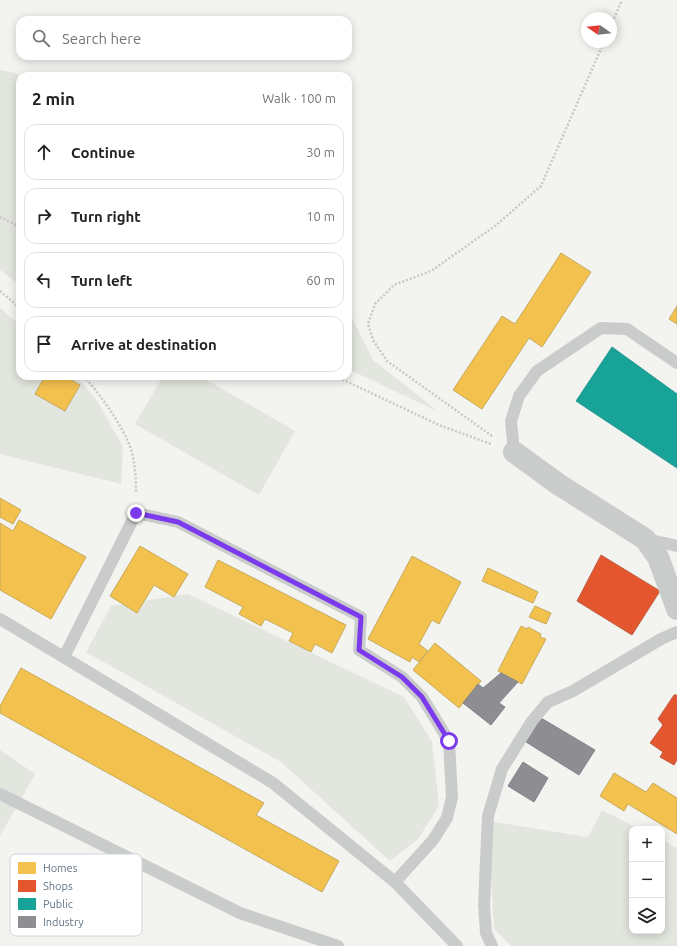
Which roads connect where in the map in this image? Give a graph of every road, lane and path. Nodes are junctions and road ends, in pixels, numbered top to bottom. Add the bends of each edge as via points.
1 (622, 0) edge
2 (617, 12) edge
3 (601, 48) edge
4 (0, 217) edge
5 (16, 225) edge
6 (0, 291) edge
7 (16, 305) edge
8 (677, 363) edge
9 (87, 380) edge
10 (343, 380) edge
11 (514, 452) junction
12 (136, 513) junction
13 (645, 539) junction
14 (677, 546) edge
15 (677, 609) edge
16 (0, 619) edge
17 (677, 632) edge
18 (64, 657) junction
19 (0, 794) edge
20 (121, 854) edge
21 (142, 864) edge
22 (395, 882) junction
23 (338, 946) edge
24 (457, 946) edge
25 (492, 946) edge

1 - 2 path
3 - 11 path via 541,186 495,226 431,271 394,285 375,304 368,324 372,340 387,361
4 - 5 path
6 - 7 path
8 - 11 lane via 627,329 600,328 537,371 519,396 511,421
9 - 12 path via 99,394 129,444 136,477
10 - 11 path via 439,425
11 - 13 street via 558,484
12 - 18 lane
12 - 22 lane via 178,522 361,617 359,650 402,677 422,697 449,741 452,797 446,818 433,840
13 - 14 lane
13 - 15 street via 658,557
16 - 18 lane
17 - 25 lane via 573,691 548,702 532,721 502,769 488,816 484,905 486,933
18 - 22 lane via 274,783
19 - 20 lane
21 - 23 lane via 240,913
22 - 24 lane

